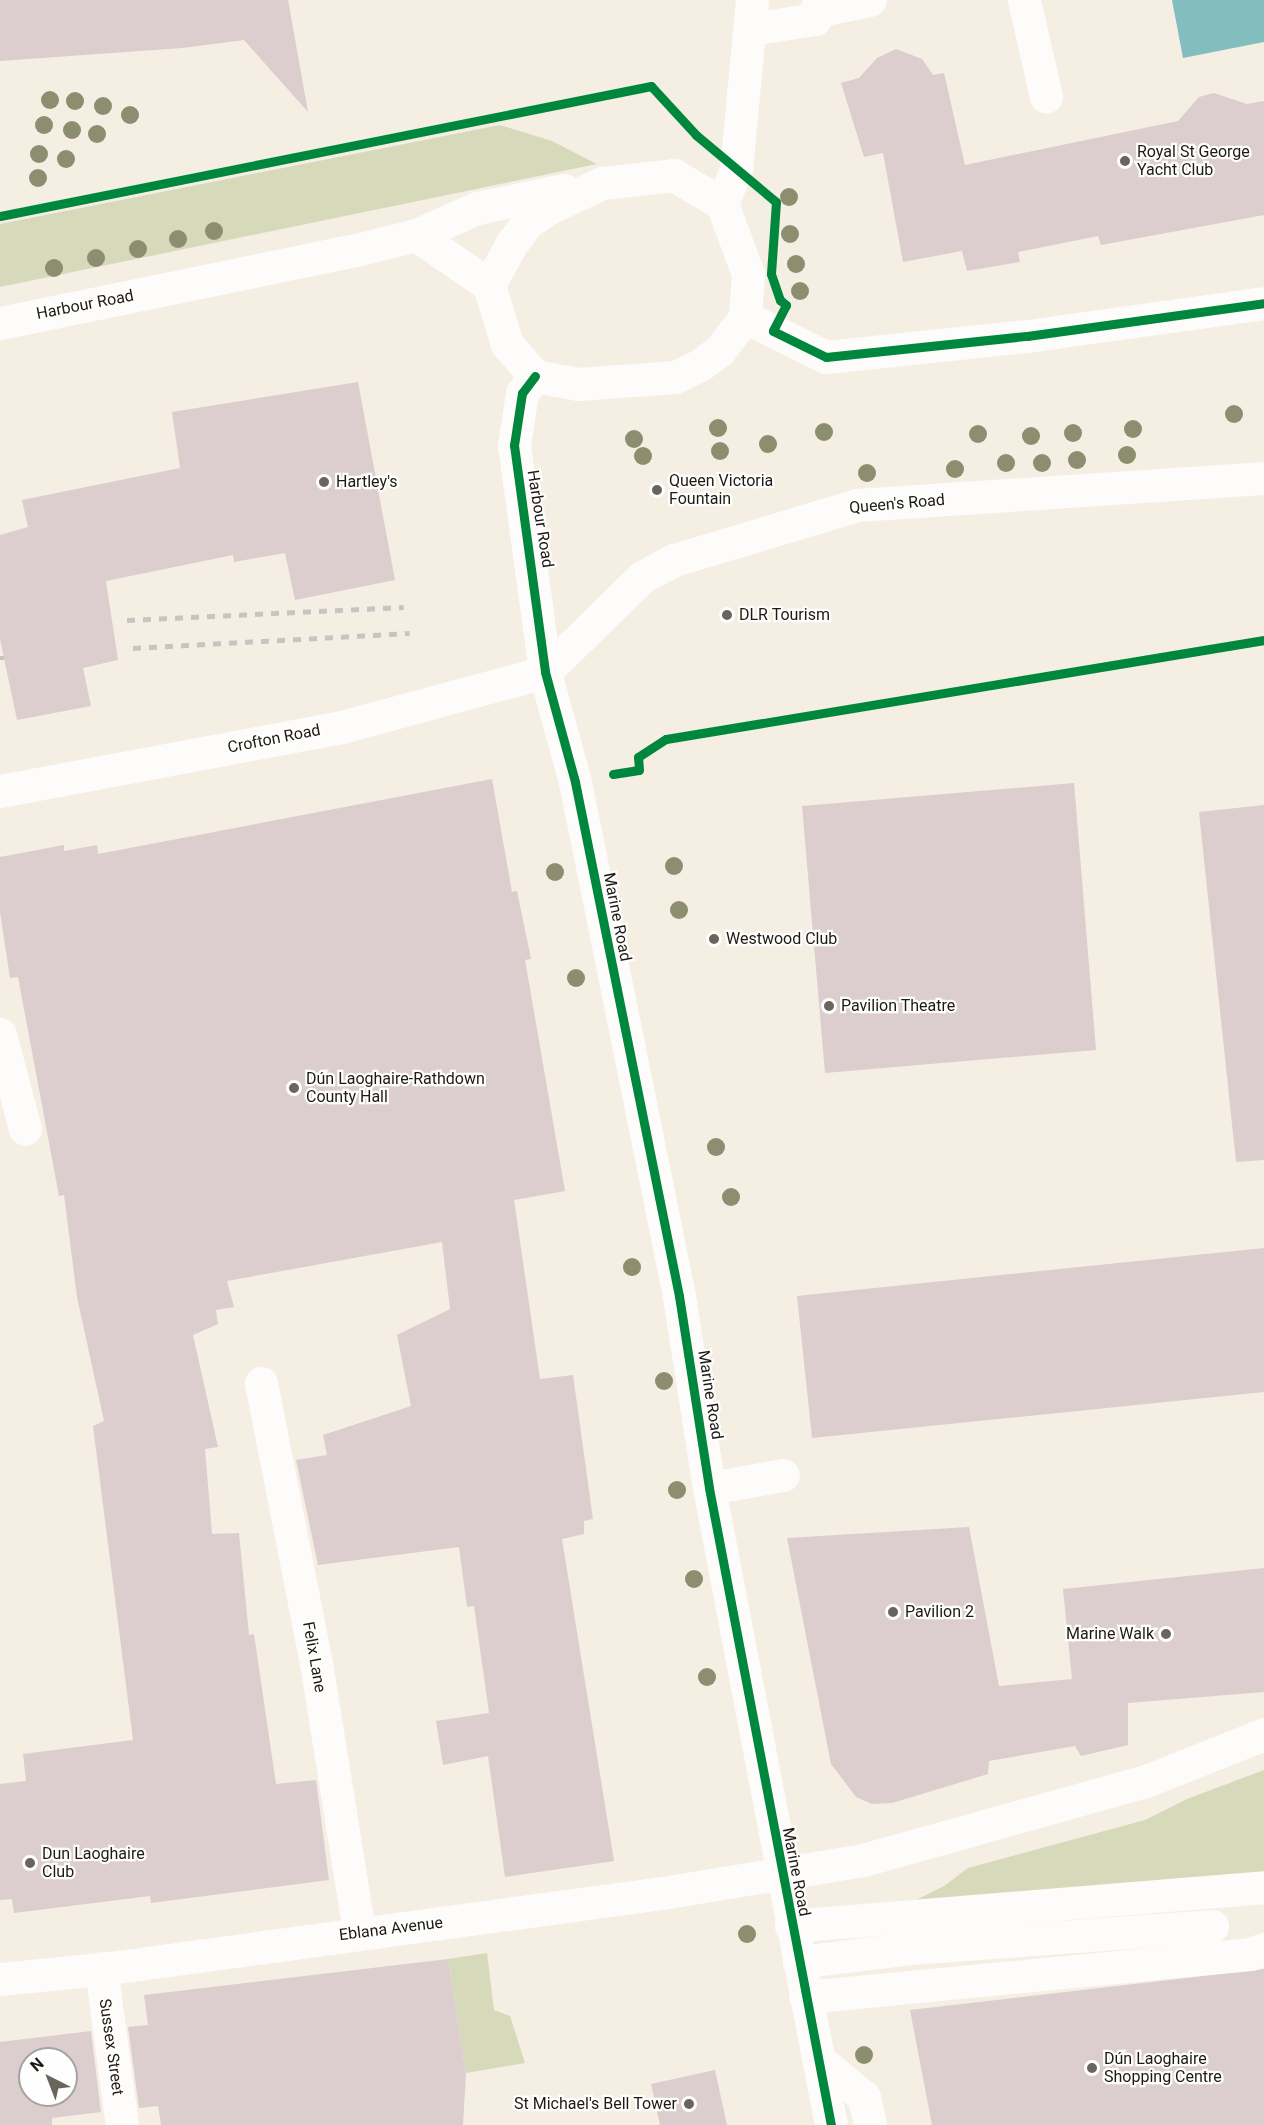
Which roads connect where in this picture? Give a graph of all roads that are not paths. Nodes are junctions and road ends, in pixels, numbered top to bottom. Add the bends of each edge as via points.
1 (870, 0) edge
2 (1024, 0) edge
3 (751, 15) edge
4 (1046, 97) dead end
5 (602, 183) junction
6 (722, 204) junction
7 (416, 235) junction
8 (489, 285) junction
9 (1264, 303) edge
10 (745, 317) junction
11 (0, 322) edge
12 (535, 376) junction
13 (1264, 478) edge
14 (544, 672) junction
15 (0, 791) edge
16 (0, 1034) edge
17 (25, 1129) dead end
18 (261, 1383) dead end
19 (783, 1475) dead end
20 (709, 1488) junction
21 (1264, 1734) edge
22 (782, 1875) junction
23 (1264, 1887) edge
24 (791, 1926) junction
25 (1212, 1926) dead end
26 (359, 1932) junction
27 (1264, 1949) edge
28 (799, 1962) junction
29 (101, 1968) junction
30 (0, 1979) edge
31 (805, 1997) junction
32 (819, 2060) junction
33 (122, 2125) edge
34 (831, 2125) edge
35 (870, 2125) edge

1 - 3 main road via 814,11 815,19
2 - 4 main road
3 - 6 main road via 736,169
5 - 6 main road via 674,175 697,185
5 - 7 main road, Harbour Road via 477,208
5 - 8 main road via 527,223
6 - 10 main road via 748,274
7 - 8 main road
7 - 11 main road, Harbour Road
8 - 12 main road via 507,344
9 - 10 main road via 1027,336 826,357
10 - 12 main road via 720,350 675,377 578,384
12 - 14 main road, Harbour Road via 522,393 514,444
13 - 14 main road, Queen's Road via 846,508 674,560 642,577
14 - 15 main road, Crofton Road via 342,727
14 - 20 main road, Marine Road via 575,782 674,1273
16 - 17 main road
18 - 26 main road, Felix Lane via 316,1664
19 - 20 main road
20 - 22 main road, Marine Road
21 - 22 main road, Eblana Avenue via 1146,1781 1042,1812 864,1860
22 - 24 main road, Marine Road
22 - 26 main road, Eblana Avenue
23 - 24 main road
24 - 28 main road, Marine Road
25 - 28 main road via 912,1948
26 - 29 main road, Eblana Avenue
27 - 31 main road via 1250,1954
28 - 31 main road, Marine Road
29 - 30 main road, Eblana Avenue
29 - 33 main road, Sussex Street
31 - 32 main road, Marine Road
32 - 34 main road, Marine Road
32 - 35 main road via 864,2097

